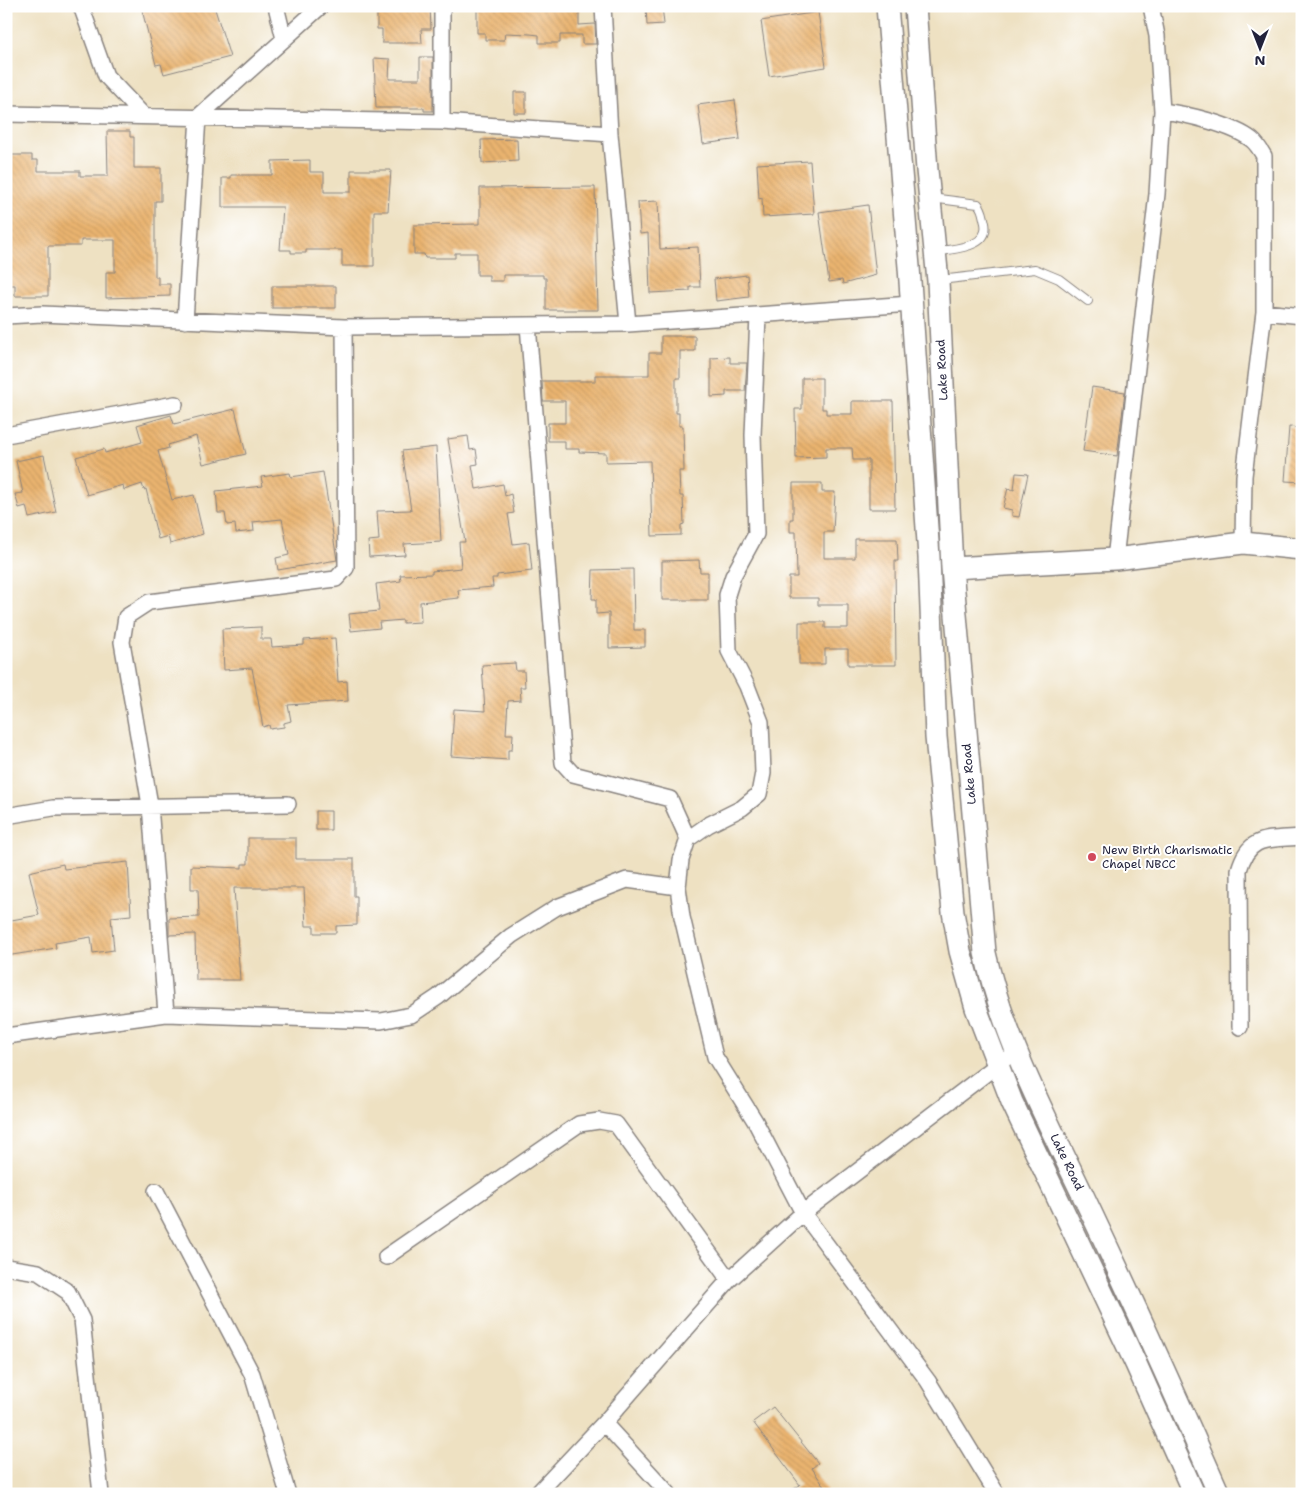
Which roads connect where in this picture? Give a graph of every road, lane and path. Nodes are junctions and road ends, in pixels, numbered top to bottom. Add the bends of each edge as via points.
1 (81, 6) edge
2 (276, 6) edge
3 (321, 6) edge
4 (442, 6) edge
5 (603, 6) edge
6 (886, 6) edge
7 (915, 6) edge
8 (1151, 6) edge
9 (284, 39) junction
10 (1162, 111) junction
11 (6, 114) edge
12 (143, 115) junction
13 (198, 117) junction
14 (442, 122) junction
15 (610, 134) junction
16 (931, 198) junction
17 (935, 253) junction
18 (938, 281) junction
19 (1088, 301) dead end
20 (910, 304) junction
21 (1264, 312) junction
22 (6, 316) edge
23 (758, 316) junction
24 (1302, 316) edge
25 (185, 321) junction
26 (628, 324) junction
27 (528, 325) junction
28 (344, 327) junction
29 (175, 404) dead end
30 (6, 435) edge
31 (1244, 543) junction
32 (1302, 549) edge
33 (1115, 559) junction
34 (952, 568) junction
35 (288, 804) dead end
36 (150, 806) junction
37 (6, 816) edge
38 (1302, 837) edge
39 (688, 840) junction
40 (678, 887) junction
41 (166, 1014) junction
42 (1240, 1027) dead end
43 (6, 1036) edge
44 (1017, 1051) junction
45 (998, 1063) junction
46 (156, 1191) dead end
47 (804, 1213) junction
48 (386, 1257) dead end
49 (6, 1267) edge
50 (729, 1280) junction
51 (604, 1423) junction
52 (101, 1494) edge
53 (288, 1494) edge
54 (537, 1494) edge
55 (669, 1494) edge
56 (997, 1494) edge
57 (1194, 1494) edge
58 (1220, 1494) edge

1 - 12 street via 106,76
2 - 9 street
3 - 9 street
4 - 14 street
5 - 15 street
6 - 20 main road, Lake Road
7 - 16 main road, Lake Road
8 - 10 street via 1157,36
9 - 13 street
10 - 21 street via 1208,120 1252,140 1264,156
10 - 33 street via 1157,194
11 - 12 street
12 - 13 street
13 - 14 street
13 - 25 street
14 - 15 street
15 - 26 street
16 - 17 main road, Lake Road
16 - 17 lane via 978,204 986,230 978,242
17 - 18 main road, Lake Road
18 - 19 lane via 1035,269 1059,279
18 - 34 main road, Lake Road
20 - 23 street
20 - 45 main road, Lake Road via 929,557 936,736 953,912 976,1008
21 - 24 street
21 - 31 street via 1244,476
22 - 25 street via 42,314
23 - 26 street
23 - 39 street via 753,435 756,534 727,594 729,651 761,722 763,773 760,794
25 - 28 street
26 - 27 street
27 - 28 street
27 - 39 street via 563,763 573,774 670,799
28 - 36 street via 346,568 336,579 149,602 126,617 122,642
29 - 30 street
31 - 32 main road
31 - 33 main road
33 - 34 main road
34 - 44 main road, Lake Road via 985,953
35 - 36 street
36 - 37 street via 53,808
36 - 41 street
38 - 42 street via 1253,843 1244,853 1239,870
39 - 40 street
40 - 41 street via 627,880 557,907 511,936 438,997 411,1015 381,1021
40 - 47 street via 696,982 716,1057 755,1121
41 - 43 street
44 - 45 street
44 - 58 main road, Lake Road
45 - 47 street
45 - 57 main road, Lake Road via 1028,1137
46 - 53 street via 252,1374
47 - 50 street
47 - 56 street via 928,1381
48 - 50 street via 579,1124 599,1121 616,1124
49 - 52 street via 38,1272 68,1292 82,1320
50 - 51 street
51 - 54 street
51 - 55 street

